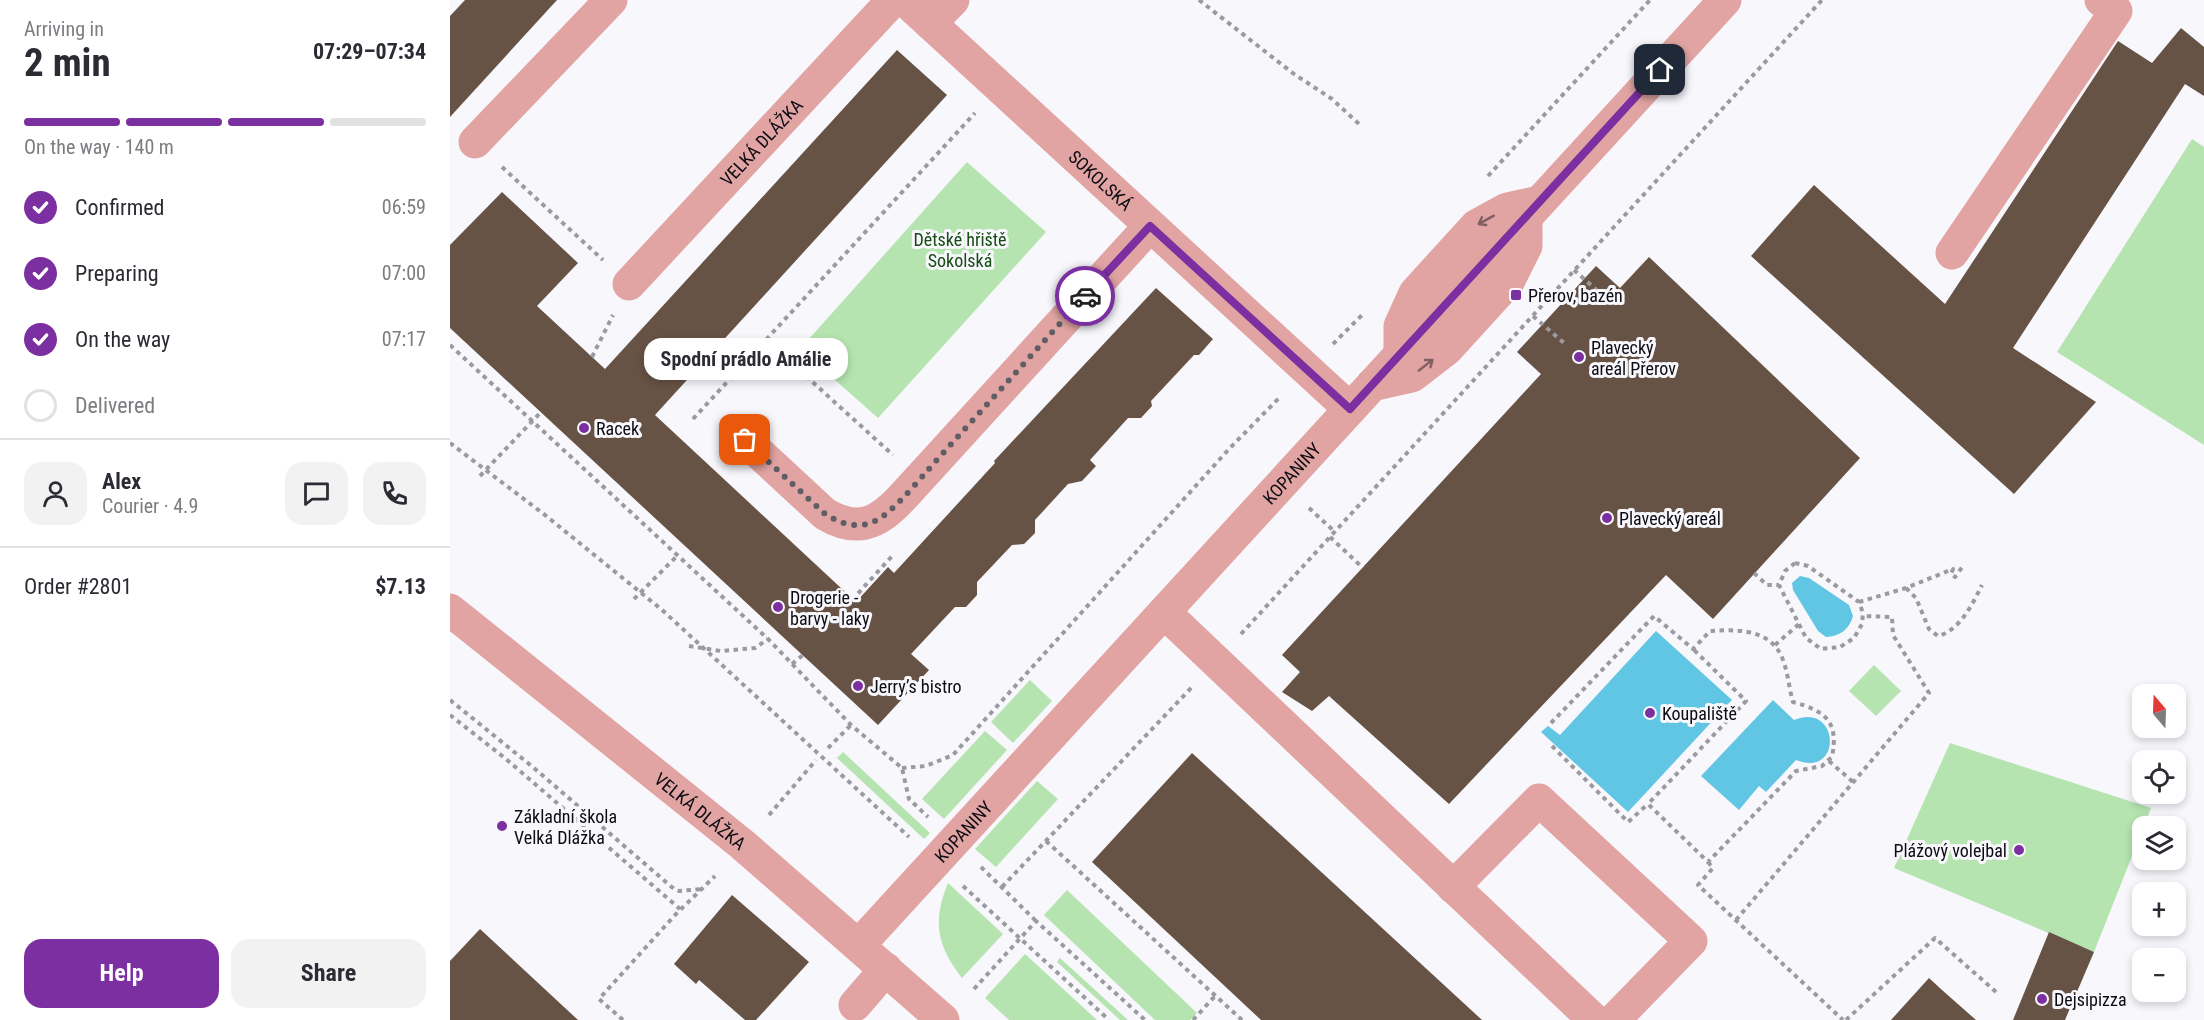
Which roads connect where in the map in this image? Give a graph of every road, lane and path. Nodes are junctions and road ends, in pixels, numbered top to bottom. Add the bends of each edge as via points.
1 (611, 0) edge
2 (893, 0) edge
3 (905, 0) edge
4 (953, 0) edge
5 (1199, 0) edge
6 (1725, 0) edge
7 (1822, 0) edge
8 (2101, 0) edge
9 (930, 23) junction
10 (999, 86) junction
11 (1359, 124) dead end
12 (475, 142) joint
13 (1533, 209) junction
14 (1150, 226) junction
15 (1952, 253) dead end
16 (1574, 270) junction
17 (629, 284) junction
18 (1609, 301) dead end
19 (1533, 316) junction
20 (766, 340) junction
21 (1564, 343) dead end
22 (450, 345) edge
23 (592, 357) dead end
24 (1372, 386) junction
25 (1284, 392) dead end
26 (1350, 409) junction
27 (541, 412) dead end
28 (693, 419) dead end
29 (532, 422) junction
30 (745, 440) dead end
31 (450, 442) edge
32 (485, 470) junction
33 (480, 476) dead end
34 (920, 478) junction
35 (1330, 537) junction
36 (897, 550) dead end
37 (677, 556) junction
38 (1963, 566) dead end
39 (1363, 568) dead end
40 (1755, 573) dead end
41 (1779, 585) junction
42 (1982, 585) dead end
43 (1906, 588) junction
44 (640, 591) junction
45 (634, 598) dead end
46 (852, 600) dead end
47 (1859, 602) junction
48 (450, 610) edge
49 (1164, 612) junction
50 (1863, 616) junction
51 (1799, 624) junction
52 (1238, 638) dead end
53 (768, 639) junction
54 (1775, 645) junction
55 (689, 646) dead end
56 (705, 649) junction
57 (1693, 649) junction
58 (802, 655) dead end
59 (792, 664) junction
60 (1197, 682) dead end
61 (450, 700) edge
62 (450, 715) edge
63 (1551, 723) dead end
64 (851, 725) junction
65 (1552, 746) dead end
66 (828, 748) dead end
67 (816, 760) dead end
68 (1829, 761) junction
69 (902, 768) junction
70 (1852, 783) junction
71 (1648, 804) junction
72 (769, 815) dead end
73 (930, 820) dead end
74 (1681, 826) dead end
75 (1676, 831) junction
76 (1688, 833) dead end
77 (1685, 839) junction
78 (1046, 841) junction
79 (918, 845) dead end
80 (976, 862) dead end
81 (1708, 862) junction
82 (715, 876) dead end
83 (960, 883) dead end
84 (1002, 887) junction
85 (1453, 887) junction
86 (702, 889) junction
87 (680, 909) junction
88 (1736, 920) junction
89 (1035, 921) junction
90 (1020, 938) junction
91 (860, 945) junction
92 (886, 969) junction
93 (974, 989) dead end
94 (1996, 992) dead end
95 (1215, 996) junction
96 (855, 1005) dead end
97 (623, 1020) edge
98 (943, 1020) edge
99 (1109, 1020) edge
100 (1145, 1020) edge
101 (1193, 1020) edge
102 (1242, 1020) edge
103 (1594, 1020) edge
104 (1614, 1020) edge
105 (1844, 1020) edge

1 - 12 street
2 - 17 street, VELKÁ DLÁŽKA
3 - 9 street, SOKOLSKÁ
4 - 9 street
5 - 11 path via 1332,99
6 - 13 street, KOPANINY
7 - 16 path
8 - 15 street via 2116,11
9 - 10 street, SOKOLSKÁ
10 - 14 street, SOKOLSKÁ
10 - 20 path
12 - 17 path
13 - 24 street, KOPANINY
24 -> 13 street via 1412,376 1447,348 1508,282 1526,246
14 - 26 street, SOKOLSKÁ
14 - 34 street
16 - 18 path
16 - 19 path
17 - 23 path
19 - 21 path
19 - 35 path
20 - 28 path
20 - 34 path
22 - 29 path
24 - 26 street, KOPANINY
25 - 69 path via 953,755 926,765
26 - 49 street, KOPANINY
27 - 29 path
29 - 32 path
29 - 37 path
30 - 34 street via 838,522 865,525 877,520
31 - 32 path
32 - 33 path
32 - 44 path
35 - 39 path
35 - 52 path
36 - 46 path
37 - 44 path
37 - 53 path
38 - 43 path via 1955,577 1951,574 1953,569
40 - 41 path via 1767,585
41 - 47 path via 1785,571 1795,563 1808,566
41 - 51 path
42 - 43 path via 1968,611 1948,633 1938,636 1929,629 1916,598
43 - 47 path
44 - 45 path
44 - 56 path
47 - 50 path
48 - 91 street, VELKÁ DLÁŽKA via 743,845
49 - 85 street
49 - 91 street, KOPANINY
50 - 51 path via 1854,638 1840,647 1821,649 1806,638
50 - 70 path via 1892,617 1893,635 1929,693
51 - 54 path
53 - 56 path via 755,648
53 - 59 path
54 - 57 path via 1754,632 1731,630 1710,632
54 - 68 path via 1783,659 1793,702 1814,707 1833,728 1835,741
55 - 56 path
56 - 79 path
57 - 63 path via 1654,616
57 - 71 path via 1746,701
58 - 59 path
59 - 64 path
60 - 78 path
61 - 86 path via 674,889
62 - 87 path
64 - 66 path
64 - 69 path
65 - 71 path via 1628,822
67 - 72 path
68 - 70 path
68 - 81 path via 1796,771
69 - 73 path via 909,799
70 - 88 path
71 - 75 path
74 - 75 path
75 - 77 path
76 - 77 path
77 - 81 path
78 - 84 path
78 - 95 path
80 - 84 path
81 - 88 path via 1713,868 1698,885
82 - 86 path
83 - 90 path
84 - 89 path
85 - 103 street
85 - 104 street via 1539,800 1690,941
86 - 87 path
87 - 97 path via 600,999
88 - 105 path
89 - 90 path
89 - 100 path
90 - 93 path
90 - 99 path
91 - 92 street, VELKÁ DLÁŽKA
92 - 96 street
92 - 98 street, VELKÁ DLÁŽKA
94 - 105 path via 1935,938
95 - 101 path
95 - 102 path

